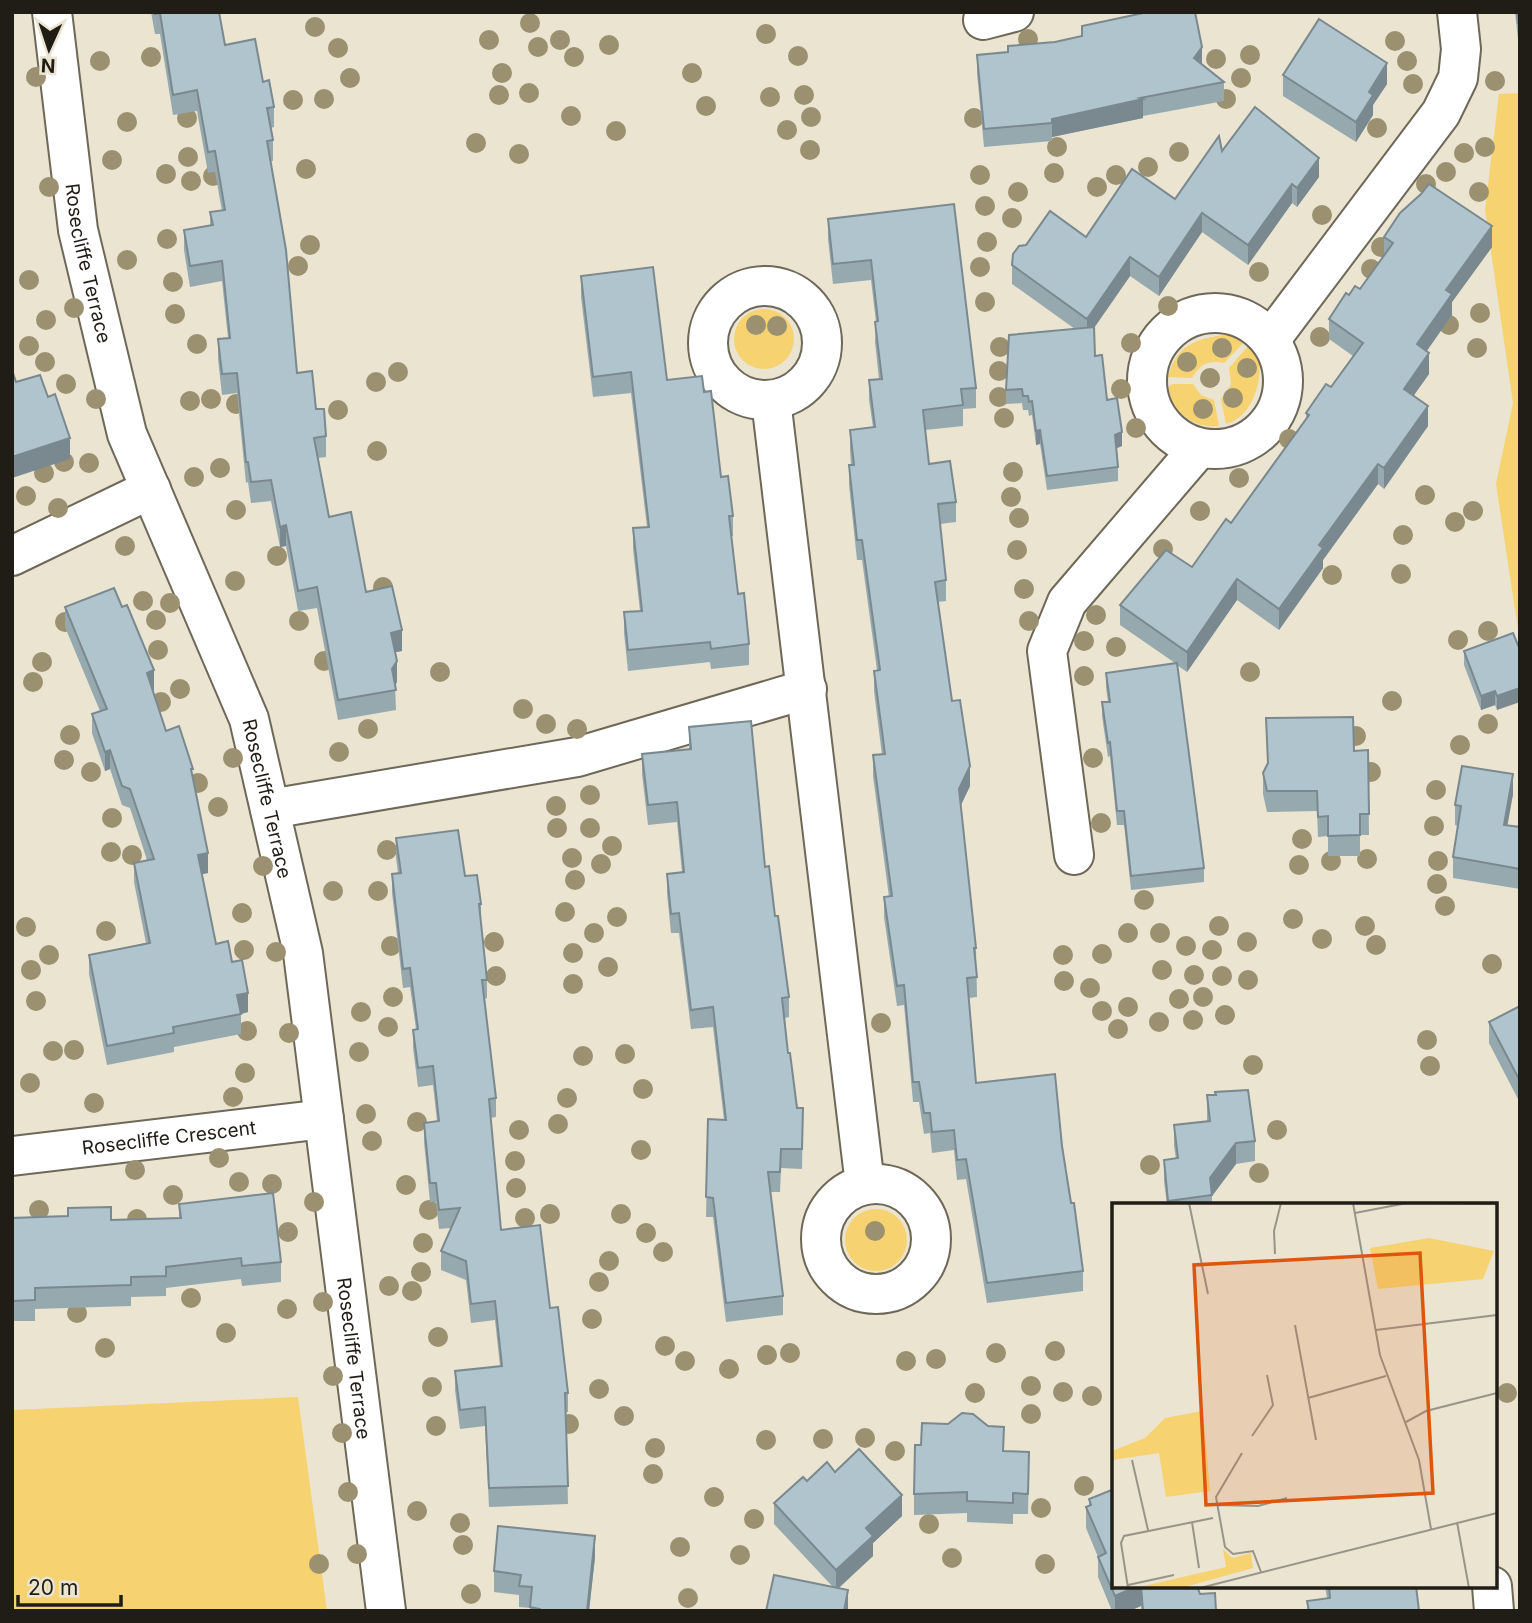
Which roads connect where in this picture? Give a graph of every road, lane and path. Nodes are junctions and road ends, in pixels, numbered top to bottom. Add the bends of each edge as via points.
1 (52, 12) edge
2 (1457, 12) edge
3 (1270, 340) junction
4 (771, 400) dead end
5 (1199, 448) junction
6 (151, 489) junction
7 (12, 555) edge
8 (807, 689) junction
9 (270, 809) junction
10 (1074, 855) dead end
11 (324, 1119) junction
12 (12, 1156) edge
13 (865, 1185) dead end
14 (1492, 1588) edge
15 (386, 1611) edge
16 (1494, 1611) edge

1 - 6 street, Rosecliffe Terrace via 78,230 127,434
2 - 3 street via 1458,78 1441,113
3 - 5 street via 1284,379 1273,419 1240,445
3 - 5 street via 1252,324 1230,314 1207,313 1184,320 1165,334 1152,354 1147,377 1149,401 1160,422 1177,438
4 - 8 street
5 - 10 street via 1068,602 1047,651
6 - 7 street
6 - 9 street, Rosecliffe Terrace via 249,719
8 - 9 street via 577,757
8 - 13 street
9 - 11 street, Rosecliffe Terrace via 303,953
11 - 12 street, Rosecliffe Crescent
11 - 15 street, Rosecliffe Terrace
14 - 16 street

